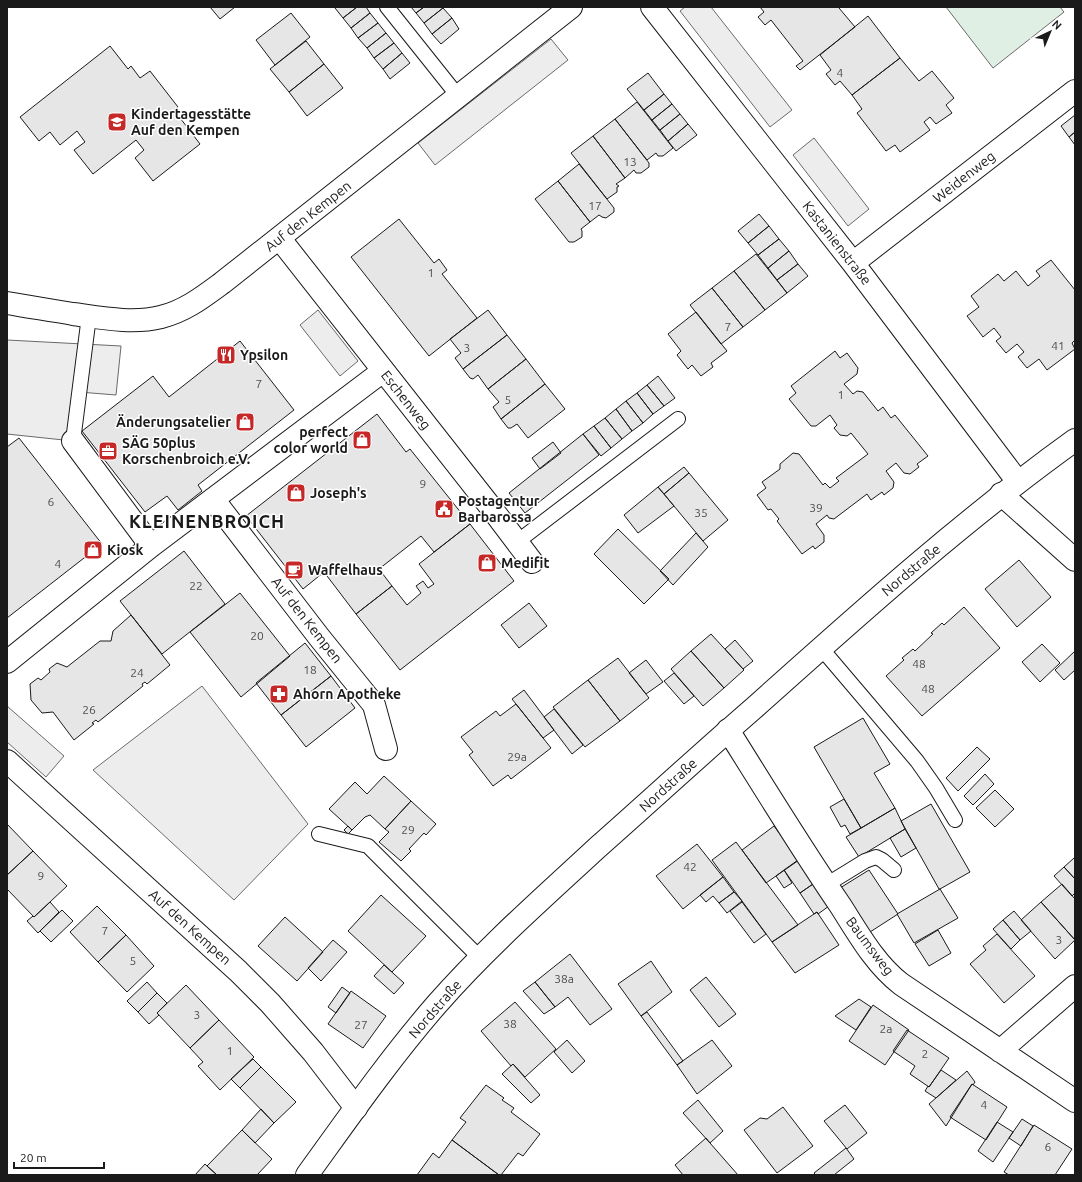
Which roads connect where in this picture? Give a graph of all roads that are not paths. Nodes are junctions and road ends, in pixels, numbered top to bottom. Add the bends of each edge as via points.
1 (387, 7) edge
2 (571, 7) edge
3 (652, 7) edge
4 (1075, 91) edge
5 (458, 96) junction
6 (280, 238) junction
7 (853, 263) junction
8 (7, 303) edge
9 (89, 316) junction
10 (383, 371) junction
11 (678, 420) dead end
12 (1075, 440) edge
13 (73, 441) joint
14 (1010, 488) junction
15 (213, 499) junction
16 (517, 542) junction
17 (151, 546) junction
18 (1075, 560) edge
19 (532, 562) dead end
20 (821, 648) junction
21 (7, 662) edge
22 (728, 730) junction
23 (386, 749) dead end
24 (7, 761) edge
25 (955, 820) dead end
26 (319, 834) dead end
27 (894, 870) dead end
28 (826, 885) junction
29 (480, 958) junction
30 (1075, 986) edge
31 (1000, 1051) junction
32 (1075, 1101) edge
33 (356, 1108) junction
34 (307, 1175) edge

1 - 5 lane
2 - 5 street, Auf den Kempen
3 - 7 street, Kastanienstraße
4 - 7 street, Weidenweg
5 - 6 street, Auf den Kempen
6 - 9 street, Auf den Kempen via 210,292 174,313 137,320
6 - 10 street, Eschenweg
7 - 14 street, Kastanienstraße
8 - 9 street, Auf den Kempen
9 - 13 lane
10 - 15 street
10 - 16 street, Eschenweg
11 - 16 lane
12 - 14 street, Nordstraße
13 - 17 street
14 - 18 street, Kastanienstraße
14 - 20 street, Nordstraße
15 - 17 street
15 - 23 street, Auf den Kempen via 374,704
16 - 19 street, Eschenweg
17 - 21 street
20 - 22 street, Nordstraße
20 - 25 lane via 917,760
22 - 28 street, Baumsweg
22 - 29 street, Nordstraße via 544,896
24 - 33 street, Auf den Kempen via 238,971 313,1052
26 - 29 lane via 368,846
27 - 28 lane via 876,857
28 - 31 street, Baumsweg via 886,971 901,984
29 - 33 street, Nordstraße via 432,1010
30 - 31 street
31 - 32 street, Baumsweg
33 - 34 street, Nordstraße

